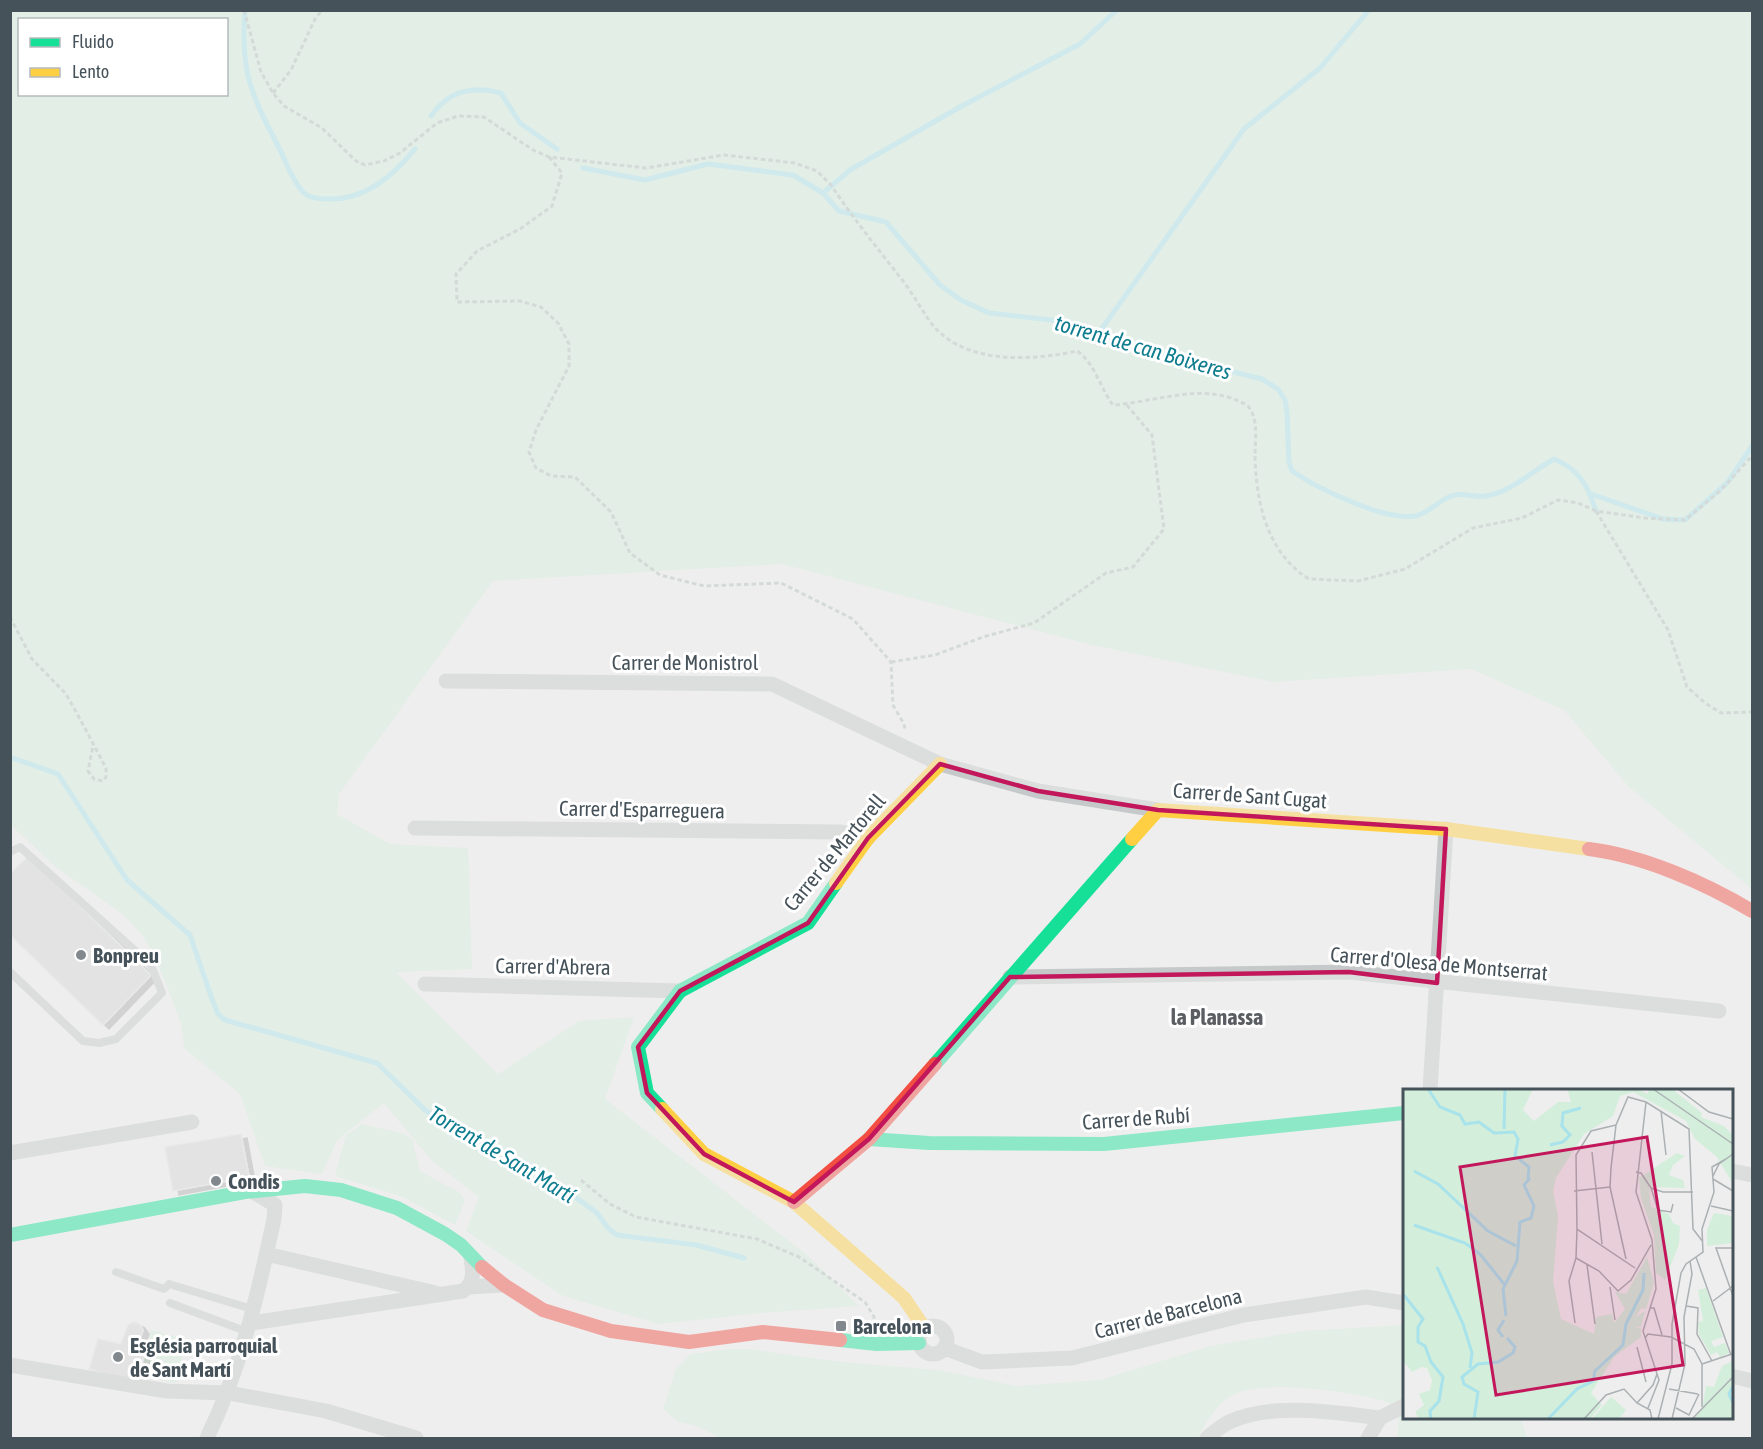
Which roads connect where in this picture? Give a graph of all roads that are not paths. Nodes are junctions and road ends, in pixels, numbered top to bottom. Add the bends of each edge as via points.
1 (446, 681) dead end
2 (940, 764) junction
3 (1158, 810) junction
4 (415, 828) dead end
5 (1446, 829) junction
6 (868, 838) junction
7 (10, 852) edge
8 (1752, 910) edge
9 (10, 972) edge
10 (1010, 977) junction
11 (1437, 983) junction
12 (425, 984) dead end
13 (680, 991) junction
14 (1719, 1011) dead end
15 (1430, 1089) edge
16 (1403, 1113) edge
17 (192, 1122) dead end
18 (869, 1140) junction
19 (10, 1153) edge
20 (1733, 1171) edge
21 (1752, 1176) edge
22 (283, 1187) junction
23 (252, 1191) junction
24 (794, 1202) junction
25 (275, 1205) junction
26 (10, 1235) edge
27 (266, 1254) junction
28 (471, 1257) junction
29 (116, 1272) dead end
30 (504, 1285) junction
31 (469, 1287) junction
32 (446, 1295) junction
33 (170, 1303) dead end
34 (1403, 1303) edge
35 (251, 1322) junction
36 (922, 1336) junction
37 (944, 1348) junction
38 (10, 1365) edge
39 (1733, 1376) edge
40 (1752, 1381) edge
41 (229, 1393) junction
42 (1403, 1406) edge
43 (1380, 1418) junction
44 (207, 1438) edge
45 (416, 1438) edge
46 (1207, 1438) edge
47 (1368, 1438) edge

1 - 2 street, Carrer de Monistrol via 772,684
2 - 3 street via 1038,791
2 - 6 street, Carrer de Martorell
3 - 5 street, Carrer de Sant Cugat
3 - 10 street, Carrer de Sant Cugat
4 - 6 street, Carrer d'Esparreguera via 841,832
5 - 8 street, Carrer de Sant Cugat via 1613,852 1715,889
5 - 11 street
6 - 13 street, Carrer de Martorell via 808,923
7 - 9 lane via 20,847 151,965 162,993 116,1039 83,1041
10 - 11 street, Carrer d'Olesa de Montserrat via 1348,972
10 - 18 street, Carrer de Sant Cugat
11 - 14 street, Carrer d'Olesa de Montserrat
11 - 15 street
12 - 13 street, Carrer d'Abrera
13 - 24 street, Carrer de Martorell via 638,1047 647,1093 704,1154
16 - 18 street, Carrer de Rubí via 1104,1144
17 - 19 street
18 - 24 street, Carrer de Sant Cugat
20 - 21 street
22 - 23 street
22 - 25 street
22 - 28 street via 342,1190 398,1208 461,1245
23 - 25 street
23 - 26 street
24 - 36 street via 904,1298
25 - 27 street
27 - 32 street
27 - 35 street
28 - 30 street
28 - 31 street via 473,1274
29 - 35 lane via 164,1289 169,1284
30 - 31 street
30 - 36 street via 543,1310 611,1330 689,1342 763,1332 877,1344
31 - 32 street
32 - 35 street
33 - 35 lane
34 - 37 street, Carrer de Barcelona via 1366,1297 1244,1315 1072,1359 982,1362
35 - 41 street
36 - 37 street via 923,1350 930,1354
36 - 37 street via 936,1327 946,1338
38 - 41 street via 167,1391
39 - 40 street
41 - 44 street
41 - 45 street via 326,1411
42 - 43 street
43 - 46 street via 1327,1411 1257,1413 1228,1422
43 - 47 street

